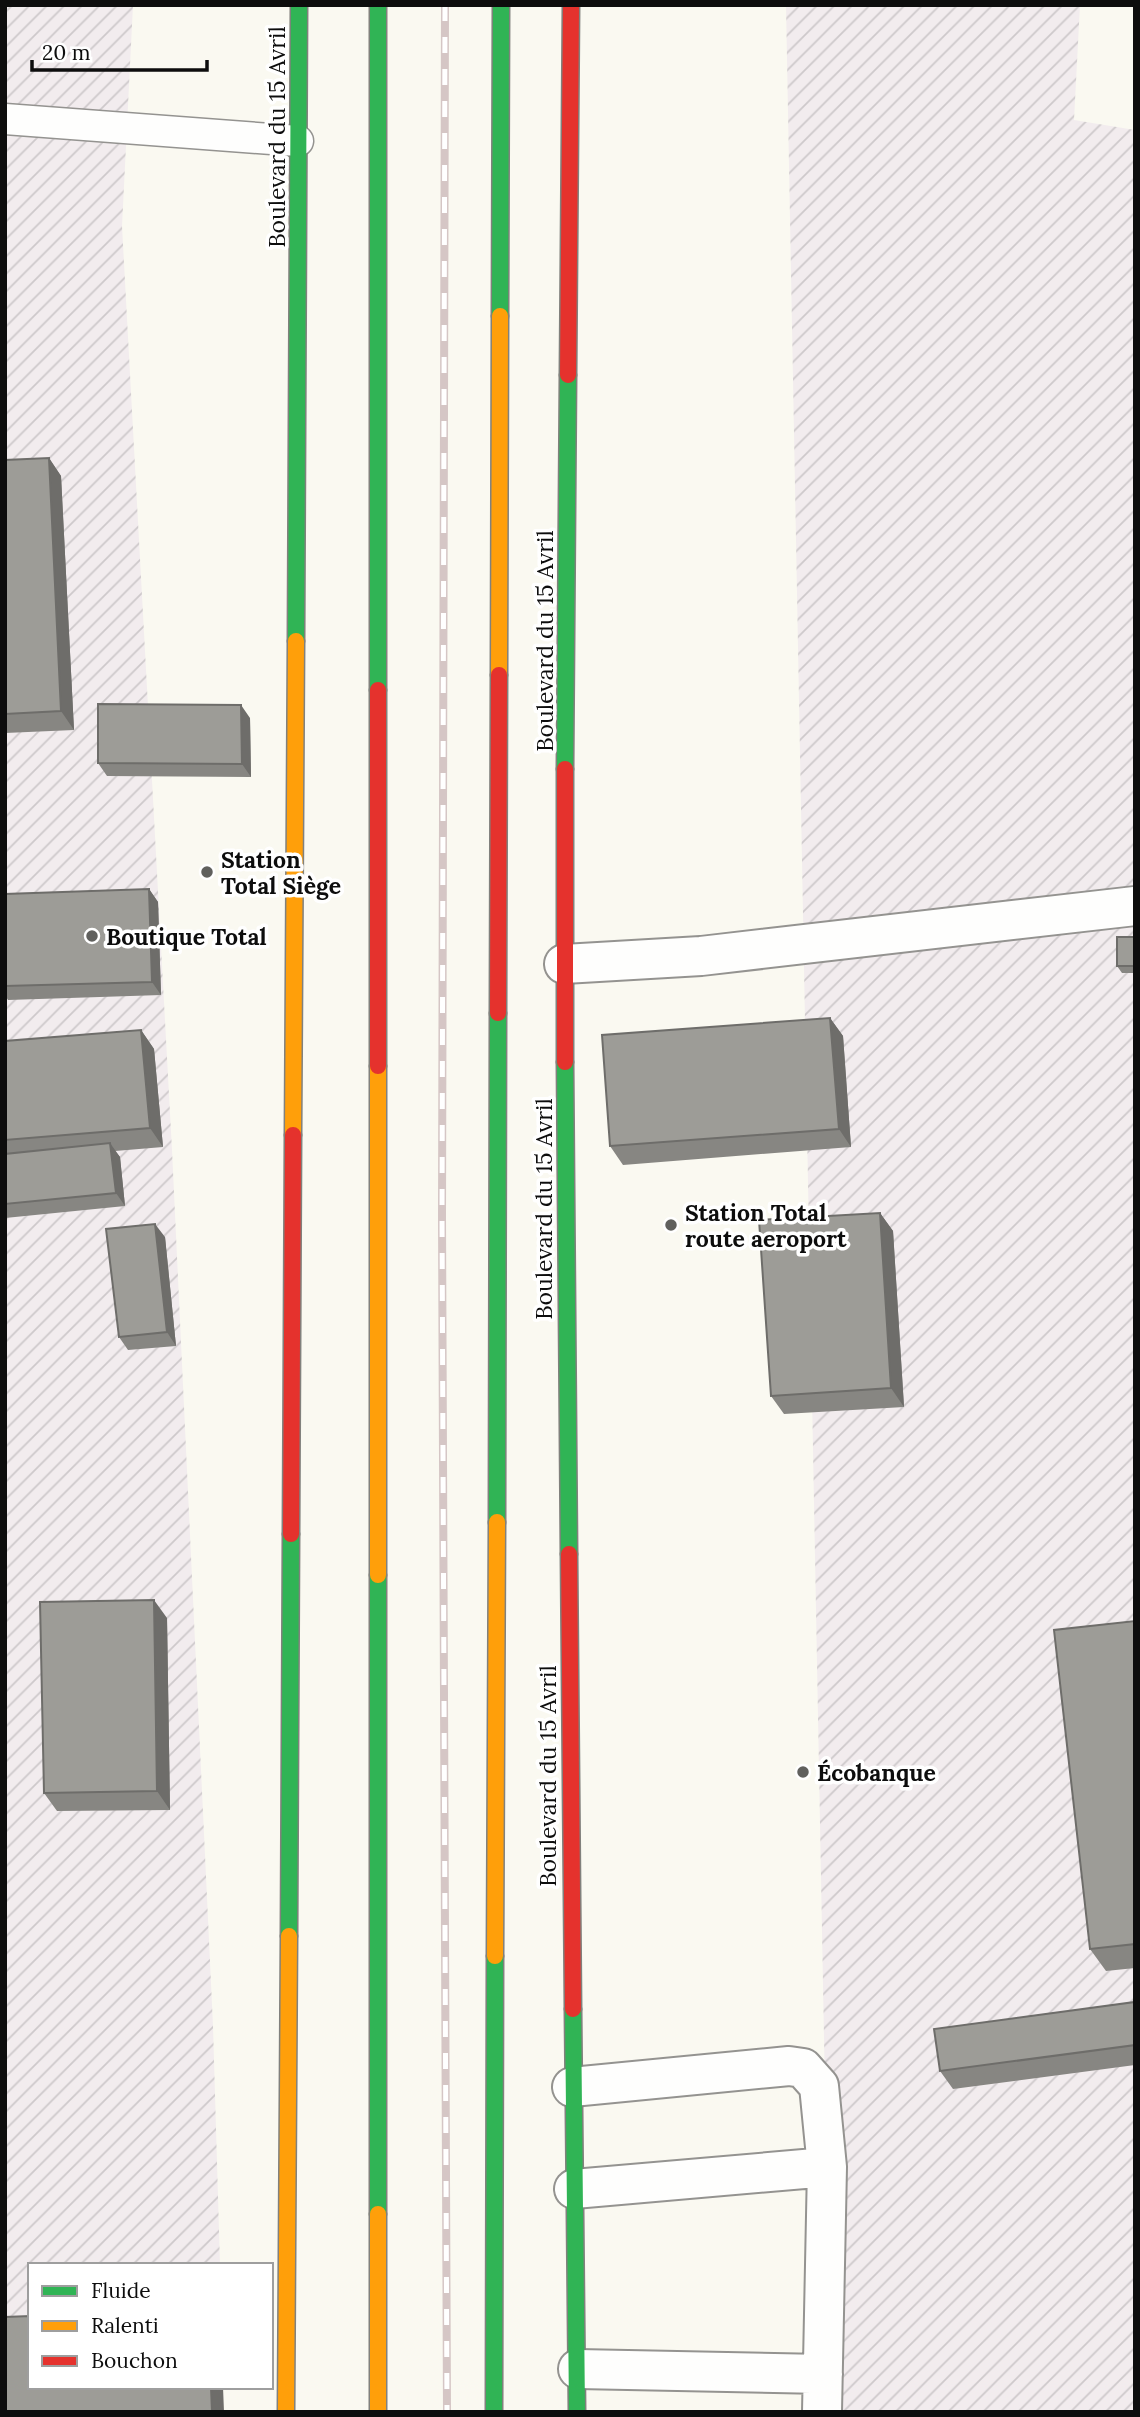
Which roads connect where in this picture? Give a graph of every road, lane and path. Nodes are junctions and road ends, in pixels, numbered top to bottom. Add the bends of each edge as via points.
1 (299, 5) edge
2 (378, 5) edge
3 (501, 5) edge
4 (571, 5) edge
5 (5, 119) edge
6 (298, 141) junction
7 (1135, 906) edge
8 (564, 964) junction
9 (572, 2087) junction
10 (827, 2167) junction
11 (575, 2189) junction
12 (578, 2370) junction
13 (822, 2374) junction
14 (286, 2412) edge
15 (378, 2412) edge
16 (494, 2412) edge
17 (578, 2412) edge
18 (822, 2412) edge

1 - 6 main road, Boulevard du 15 Avril
2 - 15 main road
3 - 16 main road, Boulevard du 15 Avril
4 - 8 main road, Boulevard du 15 Avril
5 - 6 lane
6 - 14 main road, Boulevard du 15 Avril
7 - 8 street via 701,956
8 - 9 main road, Boulevard du 15 Avril
9 - 10 street via 803,2068 819,2086
9 - 11 main road, Boulevard du 15 Avril
10 - 11 street
10 - 13 street
11 - 12 main road, Boulevard du 15 Avril
12 - 13 street
12 - 17 main road, Boulevard du 15 Avril
13 - 18 street

